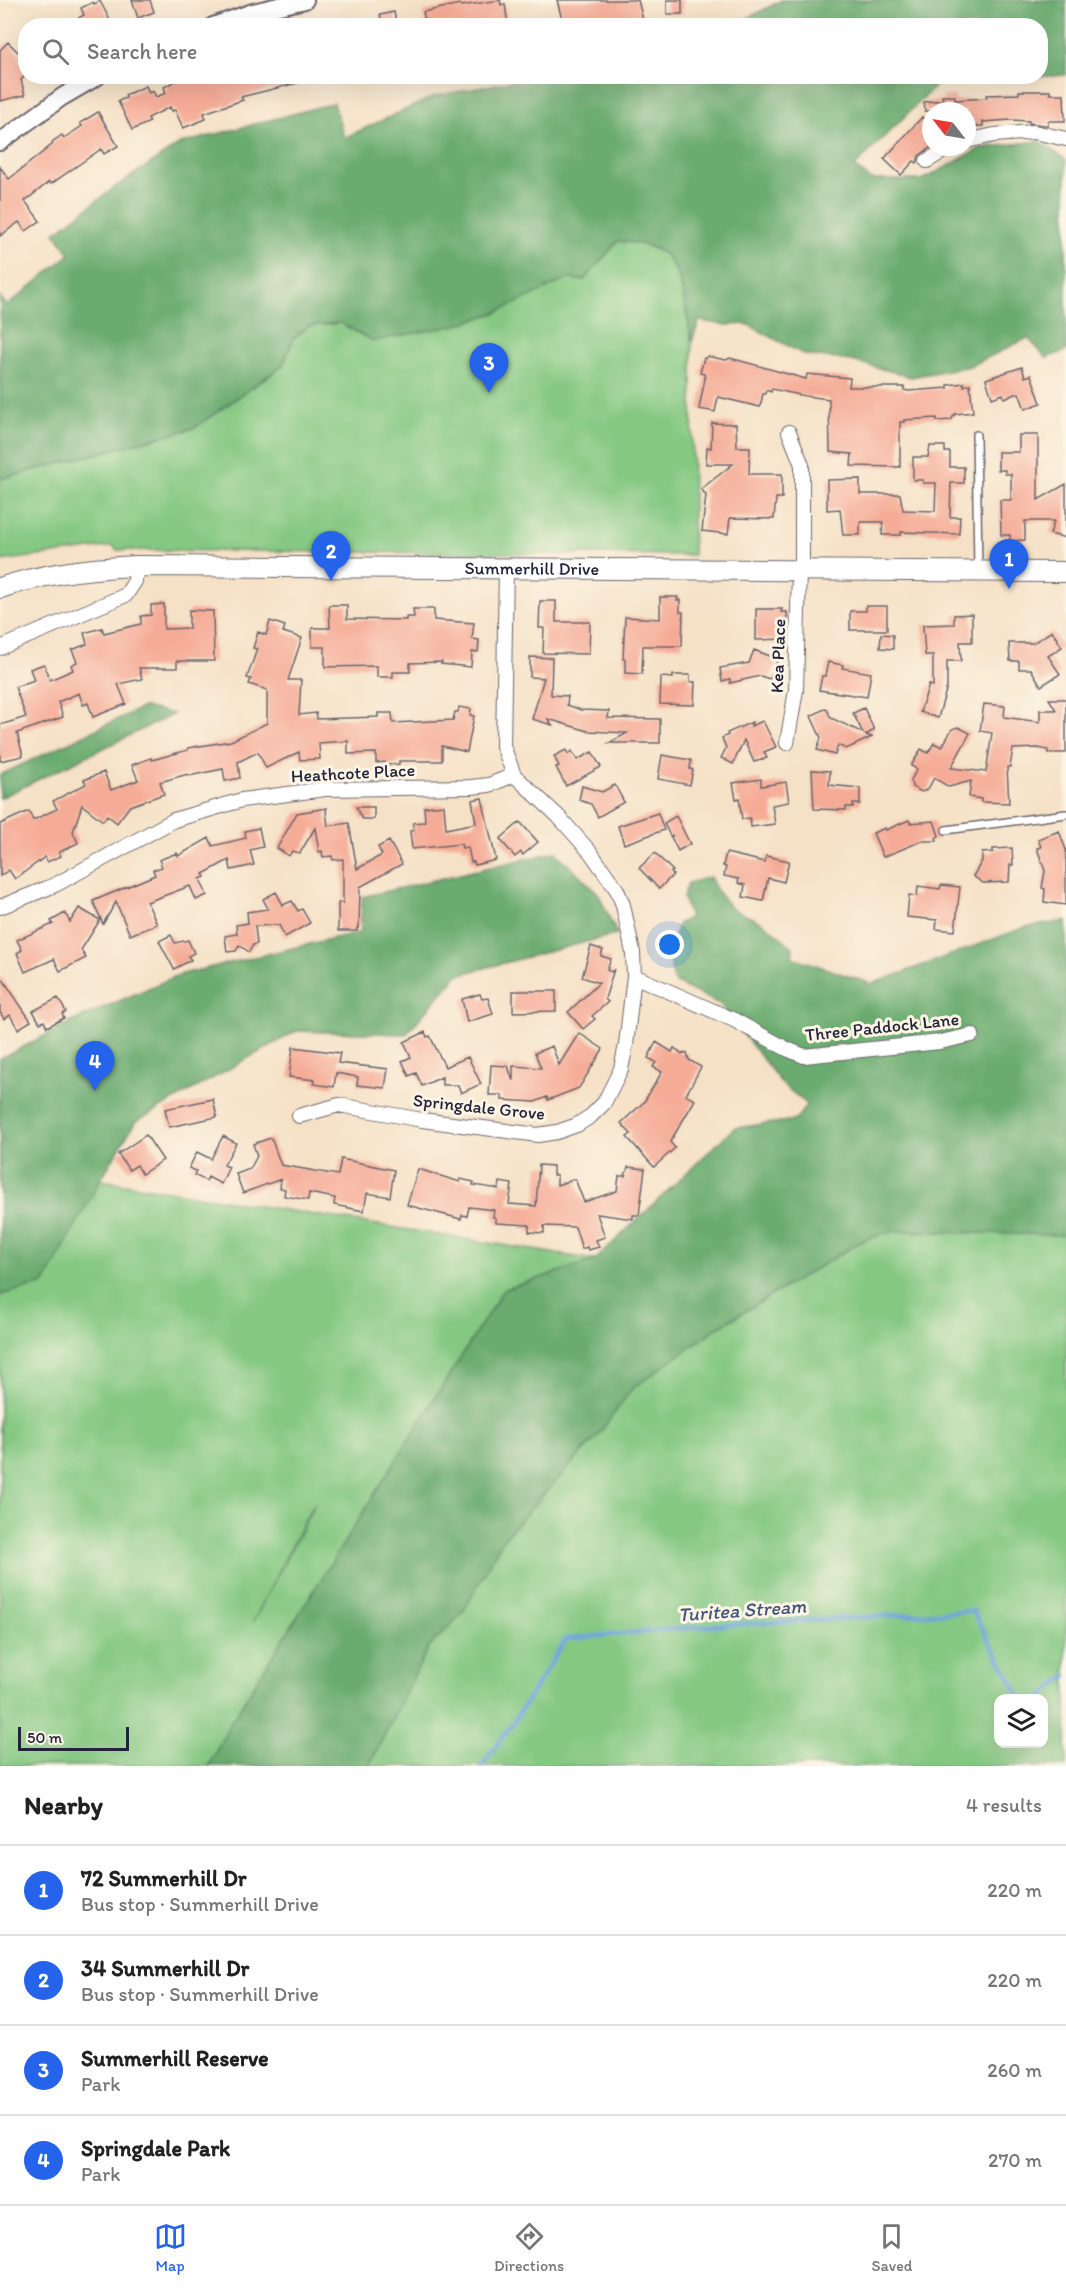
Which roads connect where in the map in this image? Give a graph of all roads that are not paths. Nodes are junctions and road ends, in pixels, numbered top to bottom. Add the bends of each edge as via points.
1 (305, 0) edge
2 (236, 18) edge
3 (85, 84) edge
4 (976, 139) edge
5 (1066, 139) edge
6 (0, 142) edge
7 (935, 156) edge
8 (927, 161) dead end
9 (789, 432) dead end
10 (976, 435) dead end
11 (136, 566) junction
12 (506, 568) junction
13 (800, 569) junction
14 (978, 570) junction
15 (1066, 572) edge
16 (0, 588) edge
17 (0, 648) edge
18 (787, 743) dead end
19 (514, 775) junction
20 (1066, 814) edge
21 (946, 830) dead end
22 (0, 906) edge
23 (633, 976) junction
24 (972, 1035) dead end
25 (299, 1116) dead end

1 - 2 street
3 - 6 street
4 - 5 street via 1034,132
7 - 8 street
9 - 13 street, Kea Place via 802,465
10 - 14 lane
11 - 12 main road, Summerhill Drive
11 - 16 main road, Summerhill Drive via 67,572
11 - 17 street via 133,588 126,595
12 - 13 main road, Summerhill Drive
12 - 19 street, Springdale Grove via 503,746
13 - 14 main road, Summerhill Drive
13 - 18 street, Kea Place via 796,690
14 - 15 main road, Summerhill Drive
19 - 22 street, Heathcote Place via 471,787 325,789 242,800 174,820 55,885
19 - 23 street, Springdale Grove via 559,817 617,890 629,928
20 - 21 lane
23 - 24 street, Three Paddock Lane via 804,1056
23 - 25 street, Springdale Grove via 621,1069 604,1103 577,1125 538,1135 339,1105

